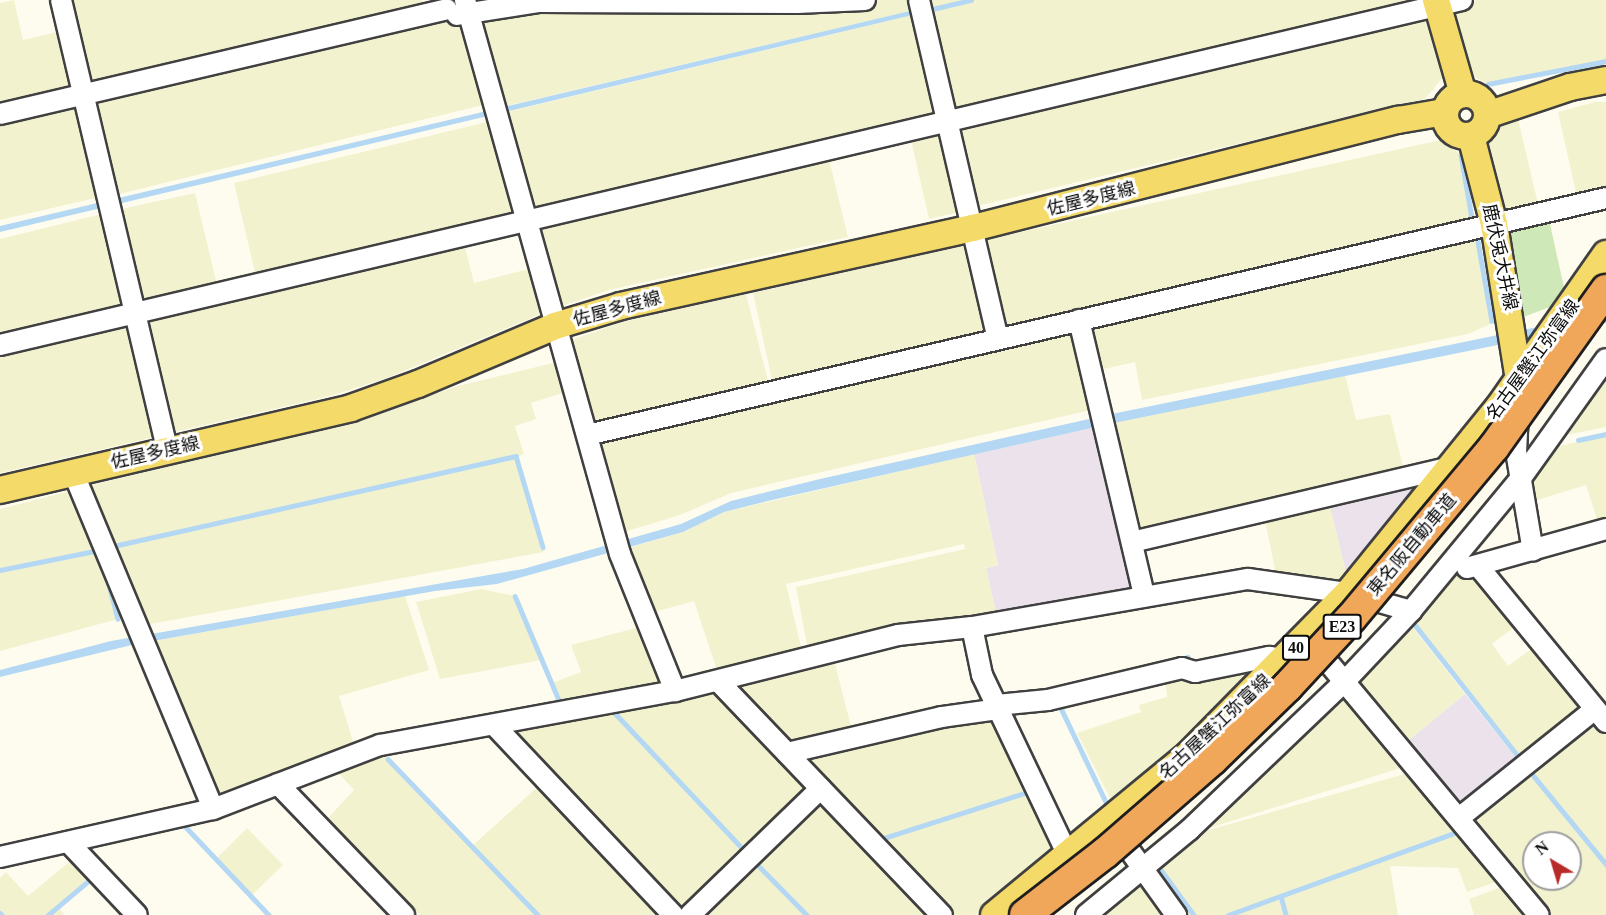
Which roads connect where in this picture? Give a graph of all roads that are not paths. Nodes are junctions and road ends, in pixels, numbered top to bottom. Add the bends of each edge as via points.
1 (61, 0) edge
2 (428, 0) edge
3 (866, 0) edge
4 (919, 0) edge
5 (1445, 2) edge
6 (467, 8) edge
7 (447, 9) junction
8 (1606, 80) edge
9 (83, 94) junction
10 (1465, 109) junction
11 (0, 114) edge
12 (948, 119) junction
13 (1606, 198) edge
14 (524, 221) junction
15 (1494, 224) junction
16 (973, 228) junction
17 (1606, 254) edge
18 (1606, 290) edge
19 (134, 313) junction
20 (1080, 320) junction
21 (1606, 324) edge
22 (555, 326) junction
23 (998, 339) junction
24 (0, 345) edge
25 (1606, 359) edge
26 (1519, 380) junction
27 (587, 435) junction
28 (166, 450) junction
29 (1453, 467) junction
30 (73, 472) junction
31 (1521, 478) junction
32 (0, 490) edge
33 (1606, 529) edge
34 (1132, 542) junction
35 (1533, 551) junction
36 (1478, 566) junction
37 (1445, 571) junction
38 (1348, 593) junction
39 (1144, 596) junction
40 (1411, 611) junction
41 (972, 627) junction
42 (1306, 637) junction
43 (1286, 659) junction
44 (1346, 680) junction
45 (718, 681) junction
46 (675, 691) junction
47 (997, 707) junction
48 (1601, 716) edge
49 (495, 726) junction
50 (787, 753) junction
51 (278, 784) junction
52 (821, 788) junction
53 (213, 809) junction
54 (1460, 818) junction
55 (1109, 824) junction
56 (68, 842) junction
57 (9, 856) edge
58 (1069, 857) junction
59 (1144, 869) junction
60 (0, 872) edge
61 (137, 915) edge
62 (404, 915) edge
63 (673, 915) edge
64 (690, 915) edge
65 (942, 915) edge
66 (994, 915) edge
67 (1025, 915) edge
68 (1057, 915) edge
69 (1086, 915) edge
70 (1176, 915) edge
71 (1539, 915) edge

1 - 9 street
2 - 7 street
3 - 6 street via 538,2
4 - 12 street
5 - 10 main road
5 - 12 street
6 - 7 street via 460,17
6 - 14 street
7 - 9 street
8 - 10 main road, 佐屋多度線
9 - 11 street
9 - 19 street
10 - 15 main road, 鹿伏兎大井線 via 1483,128 1471,136
10 - 16 main road, 佐屋多度線
12 - 14 street
12 - 16 street
13 - 15 street
14 - 19 street
14 - 22 street
15 - 20 street
15 - 26 main road, 鹿伏兎大井線
16 - 22 main road, 佐屋多度線 via 621,306
16 - 23 street
17 - 26 main road, 名古屋蟹江弥富線 / 40
18 - 67 highway, 東名阪自動車道 / E23, bridge via 1494,447 1351,618 1287,687 1123,837
19 - 24 street
19 - 28 street
20 - 23 street
20 - 34 street
21 - 68 highway, 東名阪自動車道 / E23 via 1508,459 1364,632 1225,773
22 - 27 street
22 - 28 main road, 佐屋多度線 via 351,408
23 - 27 street
25 - 31 street
26 - 29 main road, 名古屋蟹江弥富線 / 40
26 - 31 street via 1516,451
27 - 46 street via 619,547
28 - 30 main road, 佐屋多度線
29 - 34 street
29 - 38 main road, 名古屋蟹江弥富線 / 40
30 - 32 main road, 佐屋多度線
30 - 53 street
31 - 35 street
31 - 37 street
33 - 35 street
34 - 39 street
35 - 36 street
36 - 37 street
36 - 48 street
37 - 40 street
38 - 39 street via 1248,579
38 - 40 street
38 - 42 main road, 名古屋蟹江弥富線 / 40
39 - 41 street
40 - 44 street
41 - 45 street via 898,635
41 - 47 street via 982,675
42 - 43 main road, 名古屋蟹江弥富線 / 40
42 - 44 street
43 - 47 street via 1269,657 1195,672 1182,668 1048,700
43 - 55 main road, 名古屋蟹江弥富線 / 40 via 1187,756
44 - 54 street
44 - 59 street
45 - 46 street
45 - 50 street
46 - 49 street
47 - 50 street
47 - 58 street
48 - 54 street
49 - 51 street via 380,745
49 - 63 street
50 - 52 street
51 - 53 street
51 - 62 street
52 - 64 street
52 - 65 street
53 - 56 street
54 - 71 street
55 - 58 main road, 名古屋蟹江弥富線 / 40
55 - 59 street
56 - 57 street
56 - 61 street
57 - 60 street
58 - 66 main road, 名古屋蟹江弥富線 / 40
59 - 69 street
59 - 70 street

